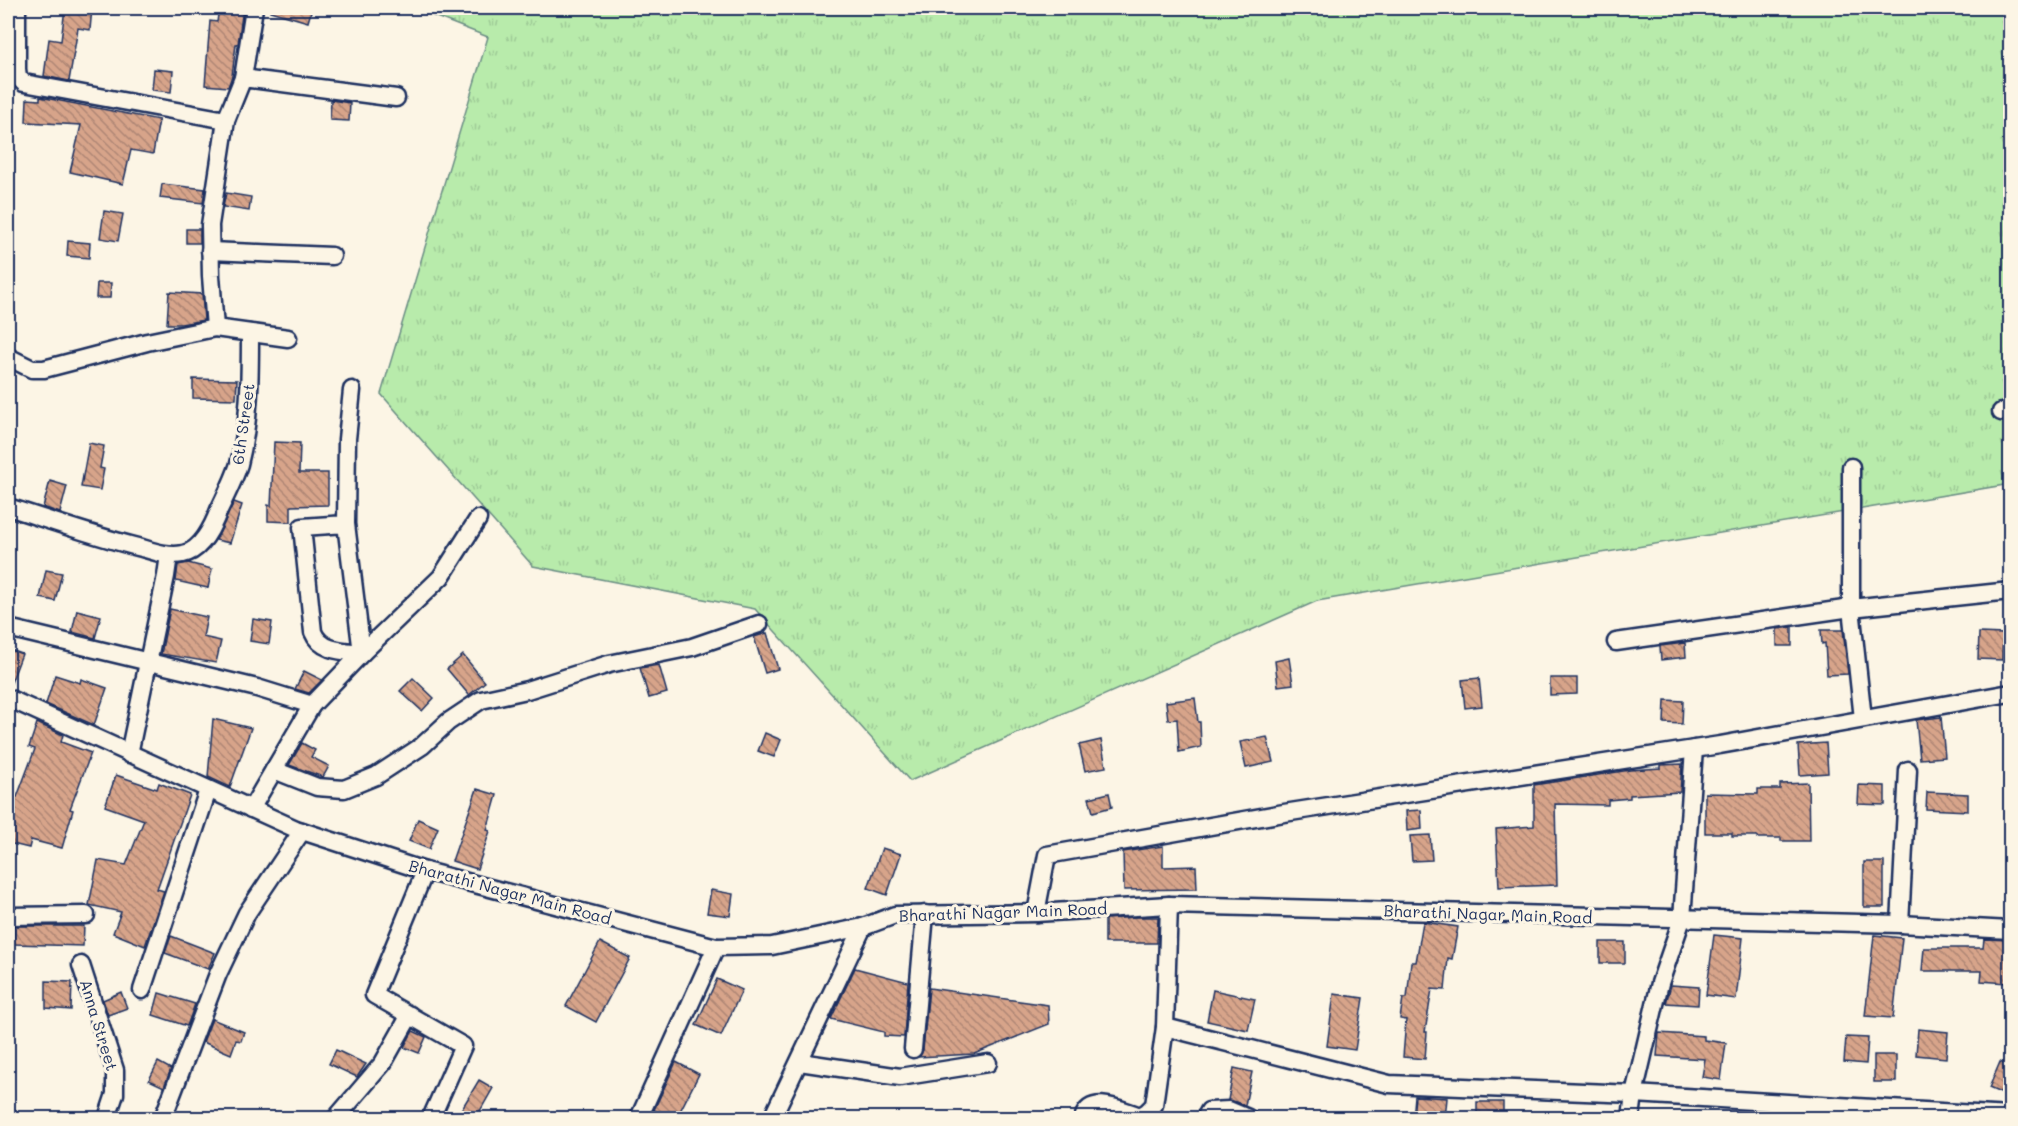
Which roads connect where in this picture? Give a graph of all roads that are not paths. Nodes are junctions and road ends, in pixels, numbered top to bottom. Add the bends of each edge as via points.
1 (17, 8) edge
2 (254, 8) edge
3 (243, 78) junction
4 (396, 98) dead end
5 (226, 120) junction
6 (210, 251) junction
7 (332, 256) dead end
8 (215, 328) junction
9 (250, 333) junction
10 (288, 338) dead end
11 (8, 357) edge
12 (352, 390) dead end
13 (1851, 467) dead end
14 (8, 507) edge
15 (478, 519) dead end
16 (346, 524) junction
17 (169, 555) junction
18 (2010, 591) edge
19 (1851, 608) junction
20 (759, 624) dead end
21 (8, 628) edge
22 (1616, 642) dead end
23 (362, 653) junction
24 (148, 663) junction
25 (2010, 693) edge
26 (8, 698) edge
27 (312, 705) junction
28 (1863, 718) junction
29 (1694, 749) junction
30 (129, 753) junction
31 (274, 770) junction
32 (1908, 770) dead end
33 (208, 790) junction
34 (251, 809) junction
35 (302, 831) junction
36 (425, 871) junction
37 (1169, 905) junction
38 (1036, 913) junction
39 (925, 914) junction
40 (86, 915) dead end
41 (8, 916) edge
42 (1682, 920) junction
43 (1900, 924) junction
44 (863, 927) junction
45 (2010, 930) edge
46 (716, 947) junction
47 (81, 966) dead end
48 (142, 990) dead end
49 (410, 1015) junction
50 (1165, 1027) junction
51 (913, 1049) dead end
52 (800, 1062) junction
53 (988, 1063) dead end
54 (1634, 1094) junction
55 (1826, 1112) edge
56 (2010, 1116) edge
57 (107, 1119) edge
58 (163, 1119) edge
59 (336, 1119) edge
60 (431, 1119) edge
61 (639, 1119) edge
62 (772, 1119) edge
63 (1083, 1119) edge
64 (1205, 1119) edge
65 (1248, 1119) edge
66 (1631, 1119) edge

1 - 5 street via 17,69 24,83
2 - 3 street
3 - 4 street
3 - 5 street
5 - 6 street via 210,225
6 - 7 street
6 - 8 street
8 - 9 street
8 - 11 street via 44,369 32,369
9 - 10 street
9 - 17 street, 6th Street via 250,382 238,465 204,538 192,551
12 - 16 street
13 - 19 street
14 - 17 street
15 - 23 street via 441,577
16 - 23 street
16 - 23 street via 302,527 313,632 315,639 330,650
17 - 24 street
18 - 19 street
19 - 22 street
19 - 28 street
20 - 31 street via 692,647 609,664 481,700 413,752 376,776 344,789 317,787
21 - 24 street
23 - 27 street
24 - 27 street
24 - 30 street
25 - 28 street
26 - 30 street, Bharathi Nagar Main Road
27 - 31 street
28 - 29 street
29 - 38 street via 1284,813 1047,855
29 - 42 street
30 - 33 street, Bharathi Nagar Main Road
31 - 34 street
32 - 43 street
33 - 34 street, Bharathi Nagar Main Road
33 - 48 street
34 - 35 street, Bharathi Nagar Main Road
35 - 36 street, Bharathi Nagar Main Road
35 - 58 street via 248,913 218,974
36 - 46 street, Bharathi Nagar Main Road
36 - 49 street via 374,995
37 - 38 street, Bharathi Nagar Main Road
37 - 42 street, Bharathi Nagar Main Road
37 - 50 street
38 - 39 street, Bharathi Nagar Main Road
39 - 44 street, Bharathi Nagar Main Road via 894,915
39 - 51 street
40 - 41 street
42 - 43 street, Bharathi Nagar Main Road
42 - 54 street via 1660,983
43 - 45 street, Bharathi Nagar Main Road
44 - 46 street, Bharathi Nagar Main Road via 772,946
44 - 52 street
46 - 61 street
47 - 57 street, Anna Street via 115,1070 115,1094
49 - 59 street via 383,1063
49 - 60 street via 463,1046
50 - 54 street via 1389,1084
50 - 63 street via 1154,1105 1140,1116 1099,1104 1086,1110
52 - 53 street via 900,1077
52 - 62 street
54 - 55 street
54 - 66 street
55 - 56 street
64 - 65 street via 1209,1111 1229,1110

